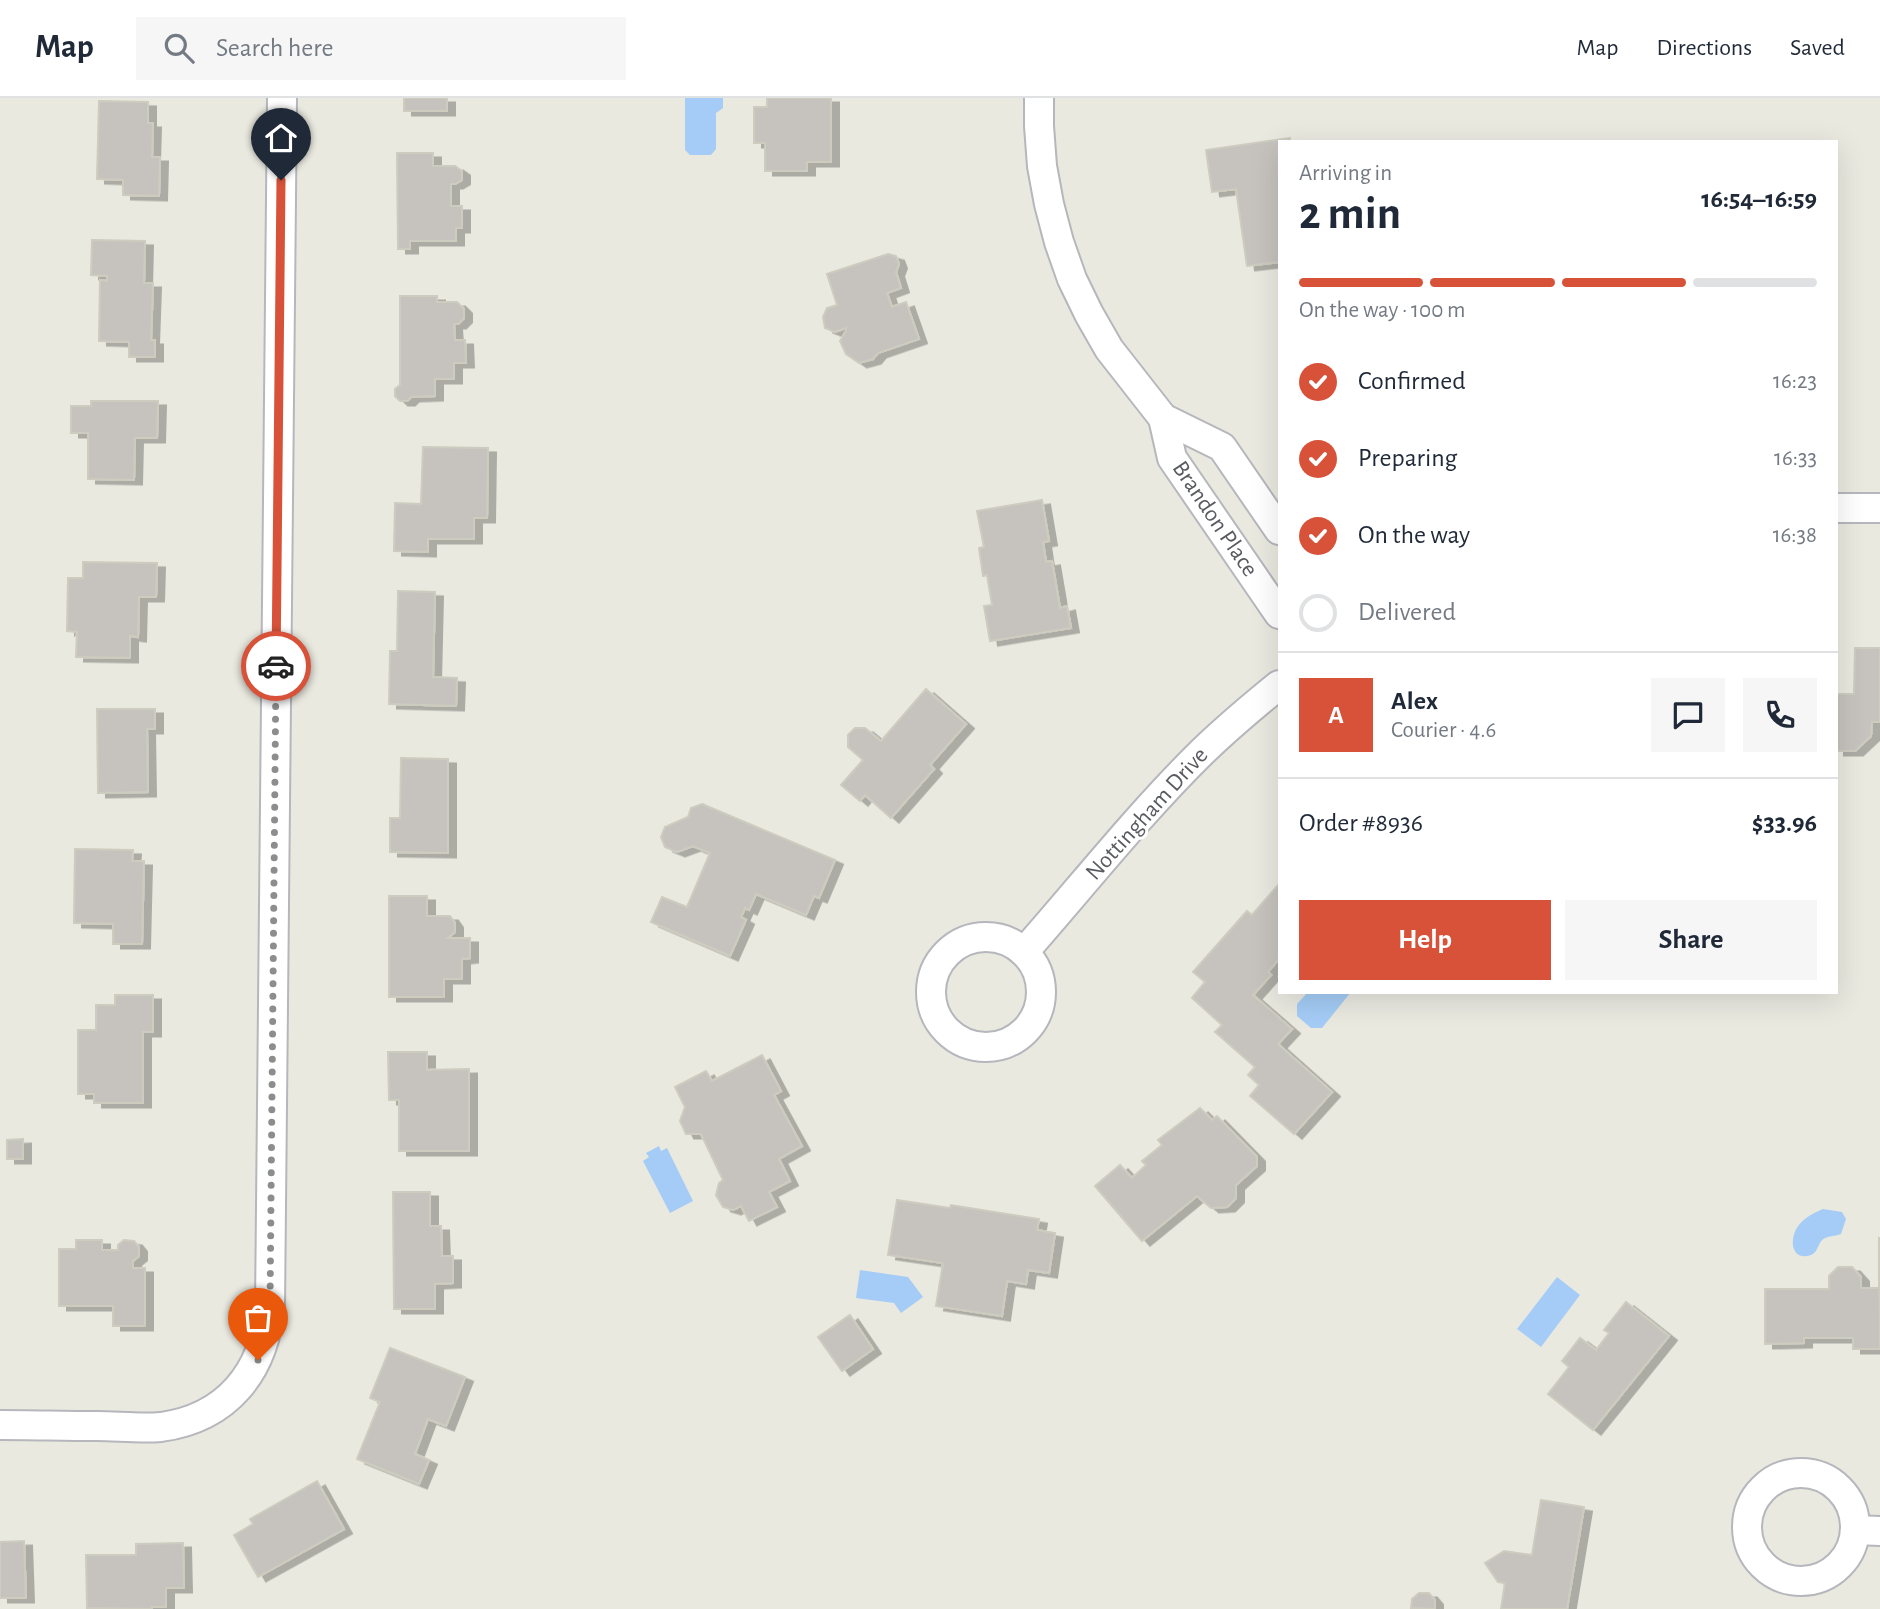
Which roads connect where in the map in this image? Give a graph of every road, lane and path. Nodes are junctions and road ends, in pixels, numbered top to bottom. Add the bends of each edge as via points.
1 (282, 98) edge
2 (1040, 98) edge
3 (1163, 418) junction
4 (1838, 508) edge
5 (1880, 508) edge
6 (1278, 529) edge
7 (1278, 613) edge
8 (1278, 686) edge
9 (1024, 952) dead end
10 (0, 1425) edge

1 - 10 street via 268,1330 258,1360 240,1386 217,1407 190,1421 159,1427
2 - 3 street, Brandon Place via 1042,166 1072,279 1109,349
3 - 6 street, Brandon Place via 1222,447
3 - 7 street, Brandon Place via 1172,458
4 - 5 street
8 - 9 street, Nottingham Drive via 1203,751 1151,805

